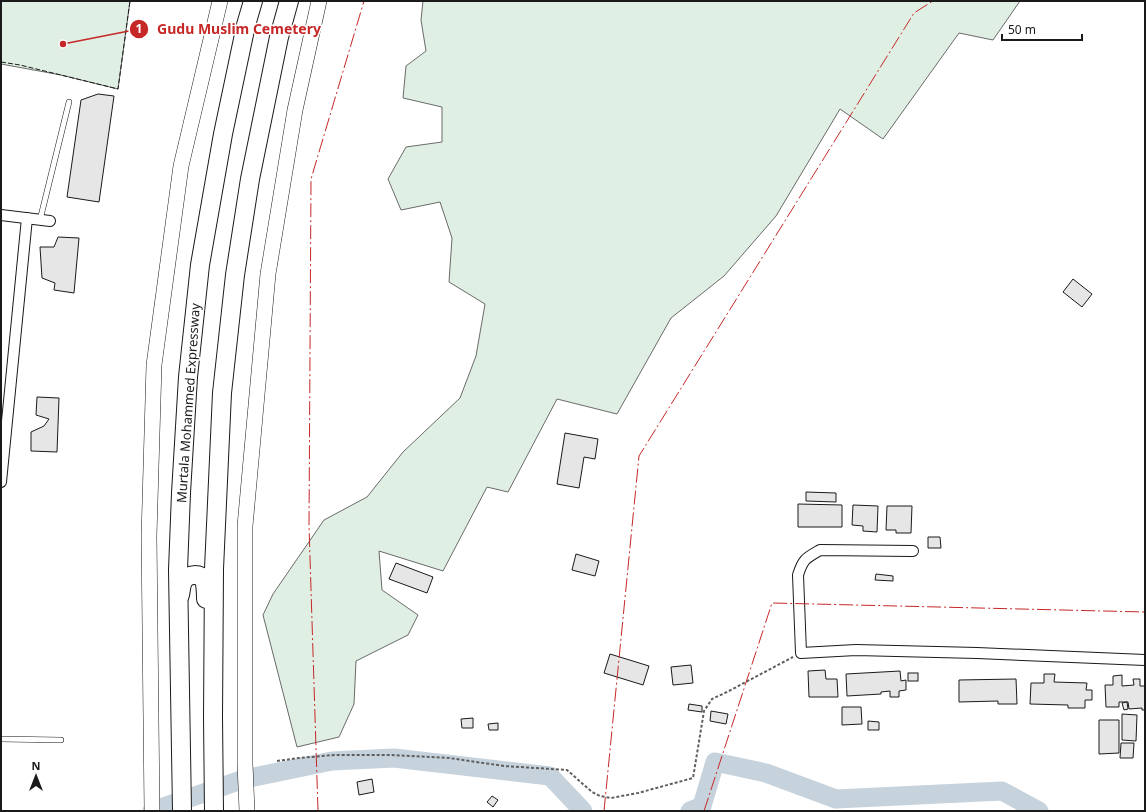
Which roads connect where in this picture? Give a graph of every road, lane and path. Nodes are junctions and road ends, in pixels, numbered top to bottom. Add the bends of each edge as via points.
1 (220, 1) edge
2 (244, 1) edge
3 (253, 1) edge
4 (289, 1) edge
5 (299, 1) edge
6 (319, 1) edge
7 (246, 25) junction
8 (279, 37) junction
9 (70, 102) dead end
10 (1, 215) edge
11 (27, 218) junction
12 (45, 221) joint
13 (1, 482) edge
14 (913, 551) dead end
15 (178, 606) junction
16 (213, 647) junction
17 (801, 653) junction
18 (1145, 660) edge
19 (1, 738) edge
20 (61, 740) dead end
21 (277, 761) dead end
22 (152, 811) edge
23 (182, 811) edge
24 (214, 811) edge
25 (247, 811) edge

1 - 22 main road via 181,166 154,366 149,536
2 - 7 highway
3 - 7 highway, Murtala Mohammed Expressway
4 - 8 highway
5 - 8 highway
6 - 25 main road via 296,110 267,282 245,526
7 - 15 highway, Murtala Mohammed Expressway via 223,134 200,265 188,377
8 - 16 highway via 250,179 235,275 222,393
9 - 12 lane
10 - 11 street
11 - 12 street
11 - 13 street
14 - 17 street via 820,550 809,556 802,563 798,575
15 - 16 highway via 184,580 196,575 201,577 206,589 208,627
15 - 23 highway, Murtala Mohammed Expressway
16 - 24 highway
17 - 18 street via 856,650
17 - 21 path via 712,699 704,711 693,778 638,793 611,798 600,796 567,770 504,766 449,758 334,755
19 - 20 lane

